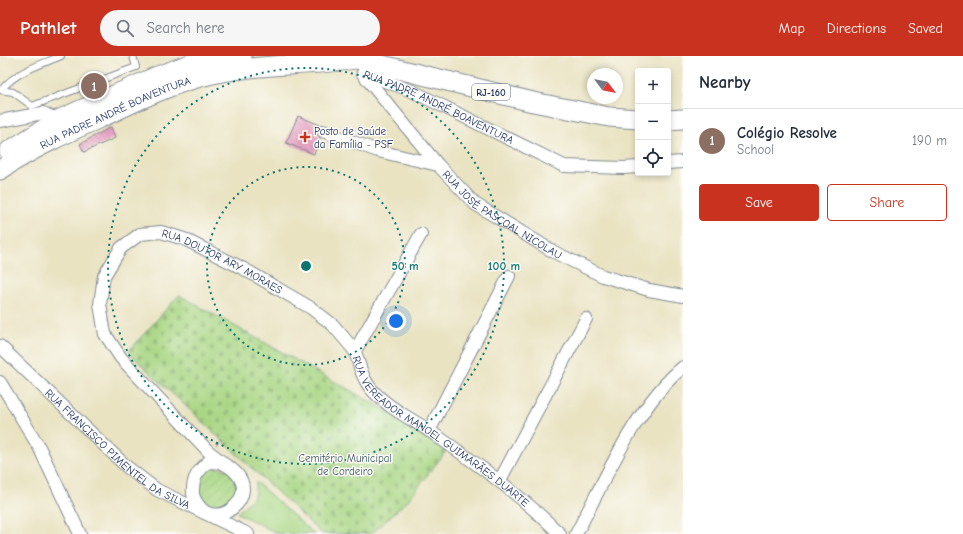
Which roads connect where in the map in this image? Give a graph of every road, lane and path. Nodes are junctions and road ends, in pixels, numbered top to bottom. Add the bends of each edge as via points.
1 (62, 56) edge
2 (133, 56) edge
3 (242, 56) edge
4 (355, 63) edge
5 (1, 90) edge
6 (635, 118) edge
7 (683, 119) edge
8 (58, 120) junction
9 (671, 120) edge
10 (0, 121) edge
11 (323, 131) dead end
12 (0, 156) edge
13 (683, 162) edge
14 (671, 163) edge
15 (438, 165) junction
16 (635, 167) edge
17 (0, 170) edge
18 (421, 234) dead end
19 (509, 276) dead end
20 (683, 296) edge
21 (586, 319) dead end
22 (0, 346) edge
23 (355, 351) junction
24 (683, 367) edge
25 (0, 382) edge
26 (429, 430) junction
27 (222, 462) junction
28 (500, 480) junction
29 (205, 513) junction
30 (80, 534) edge
31 (248, 534) edge
32 (560, 534) edge
33 (576, 534) edge

1 - 5 lane via 11,79
2 - 5 lane via 136,67 32,106 18,95
3 - 8 main road via 190,64
4 - 6 main road, RJ-160 via 609,117
4 - 15 street, RUA JOSÉ PASCOAL NICOLAU
4 - 16 street, RUA PADRE ANDRÉ BOAVENTURA via 564,166
4 - 17 main road, RUA PADRE ANDRÉ BOAVENTURA via 273,66 205,76 156,91 81,126 14,160
7 - 9 main road
8 - 10 street via 44,113
8 - 12 main road
11 - 15 street via 378,151
13 - 14 street
15 - 20 street, RUA JOSÉ PASCOAL NICOLAU via 475,204 554,252 603,276 649,290
18 - 23 street, RUA VEREADOR MANOEL GUIMARÃES DUARTE
19 - 26 street
21 - 28 street
22 - 29 street, RUA FRANCISCO PIMENTEL DA SILVA via 127,467 157,490
23 - 26 street, RUA VEREADOR MANOEL GUIMARÃES DUARTE via 364,377 373,391 393,409
23 - 27 street, RUA DOUTOR ARY MORAES via 333,325 311,308 184,239 161,232 140,234 121,248 104,276 100,304 105,334 121,358 208,451
24 - 33 street via 650,403 627,438
25 - 30 street via 39,448
26 - 28 street, RUA VEREADOR MANOEL GUIMARÃES DUARTE
27 - 29 street via 208,462 198,470 194,479 194,499
27 - 29 street via 233,469 241,479 243,495 239,504 229,510 218,515
28 - 32 street, RUA VEREADOR MANOEL GUIMARÃES DUARTE
29 - 31 street, RUA FRANCISCO PIMENTEL DA SILVA

